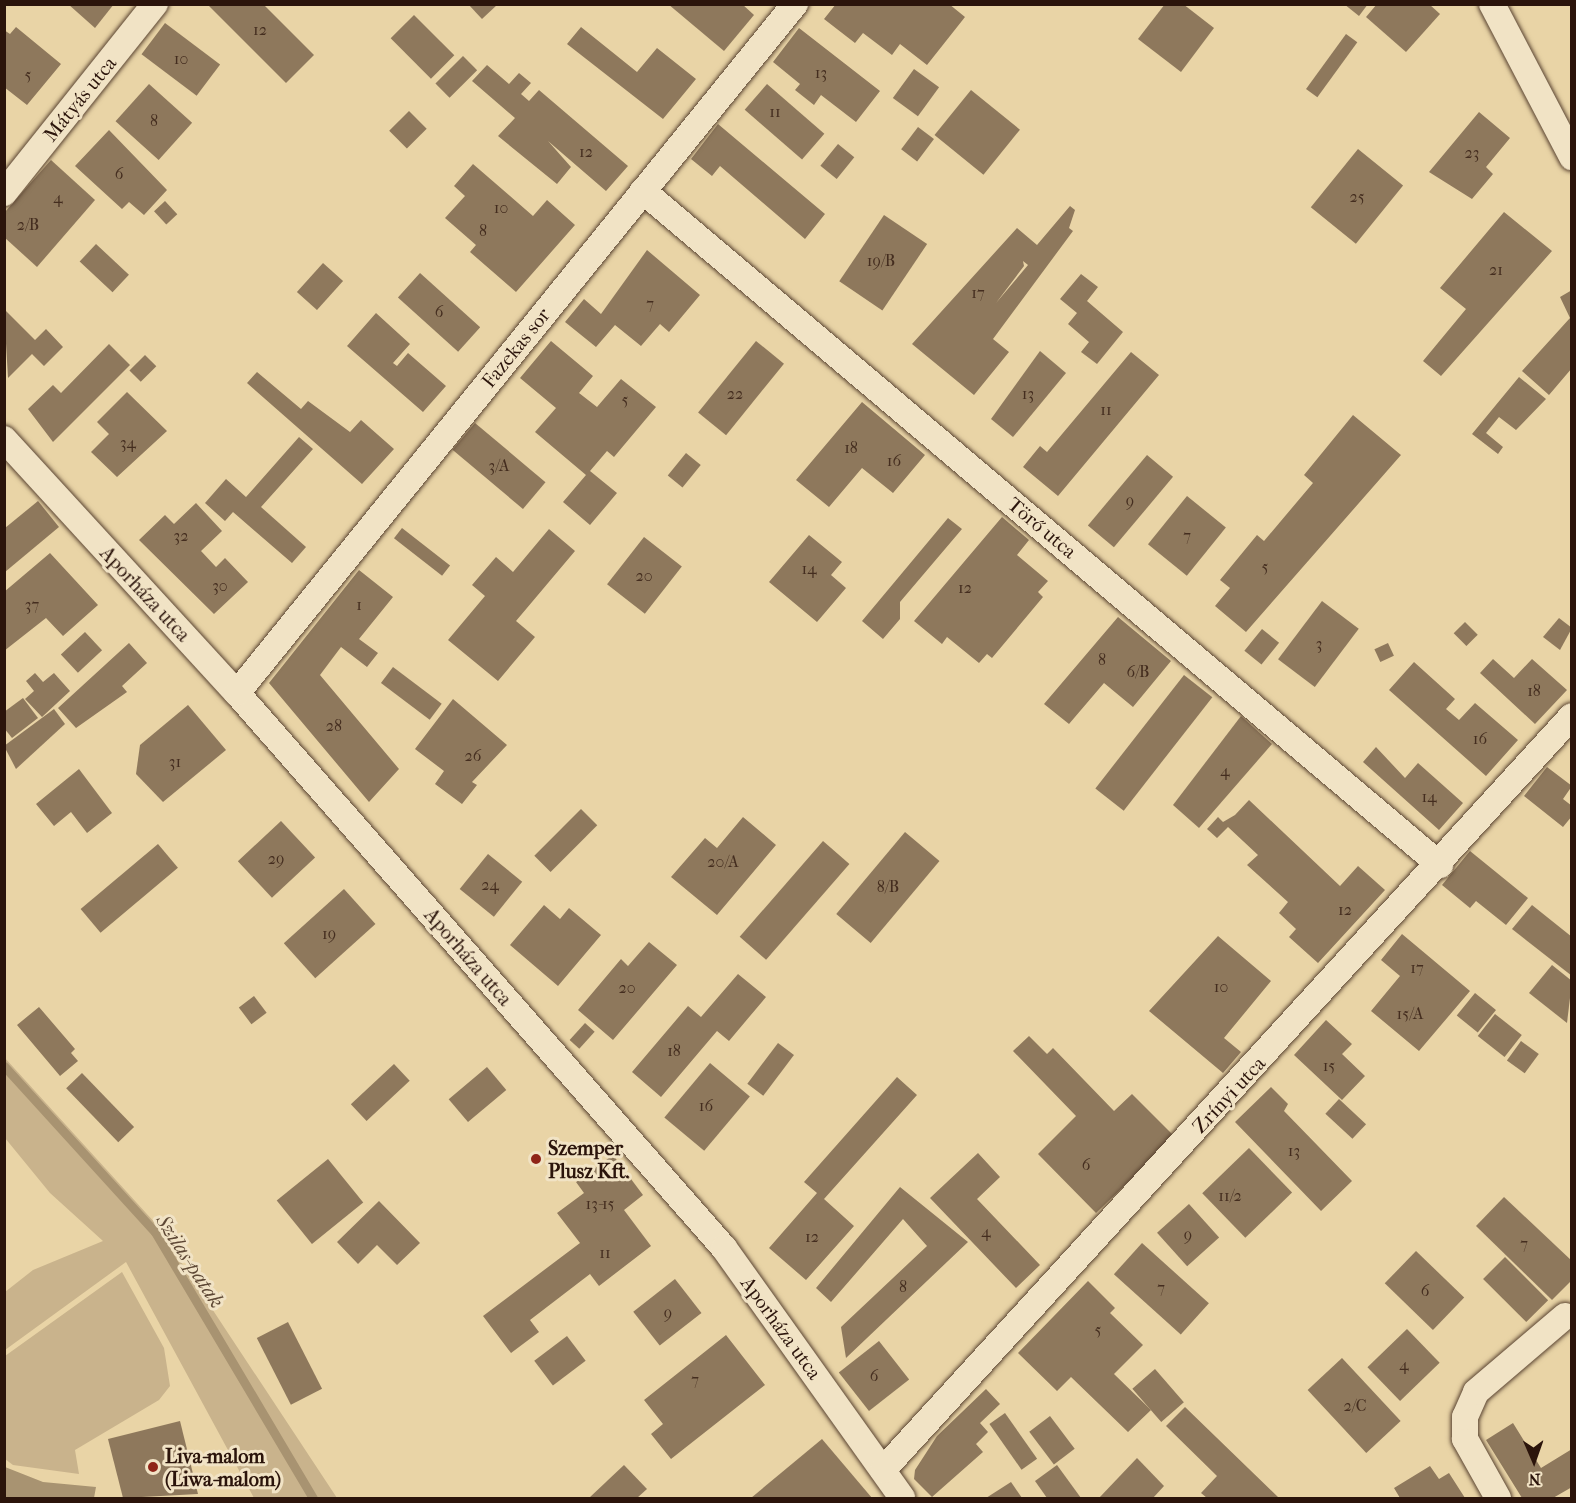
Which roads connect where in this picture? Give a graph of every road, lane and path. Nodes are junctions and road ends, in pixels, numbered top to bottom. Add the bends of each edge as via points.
1 (155, 4) edge
2 (795, 4) edge
3 (1492, 4) edge
4 (1572, 157) edge
5 (643, 191) junction
6 (4, 193) edge
7 (4, 439) edge
8 (237, 693) junction
9 (1572, 716) edge
10 (1440, 865) junction
11 (1565, 1316) dead end
12 (883, 1470) junction
13 (902, 1498) edge
14 (1498, 1498) edge

1 - 6 street, Mátyás utca
2 - 5 street, Fazekas sor
3 - 4 street
5 - 8 street, Fazekas sor
5 - 10 street, Törő utca
7 - 8 street, Aporháza utca
8 - 12 street, Aporháza utca via 724,1248
9 - 10 street, Zrínyi utca
10 - 12 street, Zrínyi utca
11 - 14 street via 1476,1392 1465,1417 1465,1439
12 - 13 street, Aporháza utca

